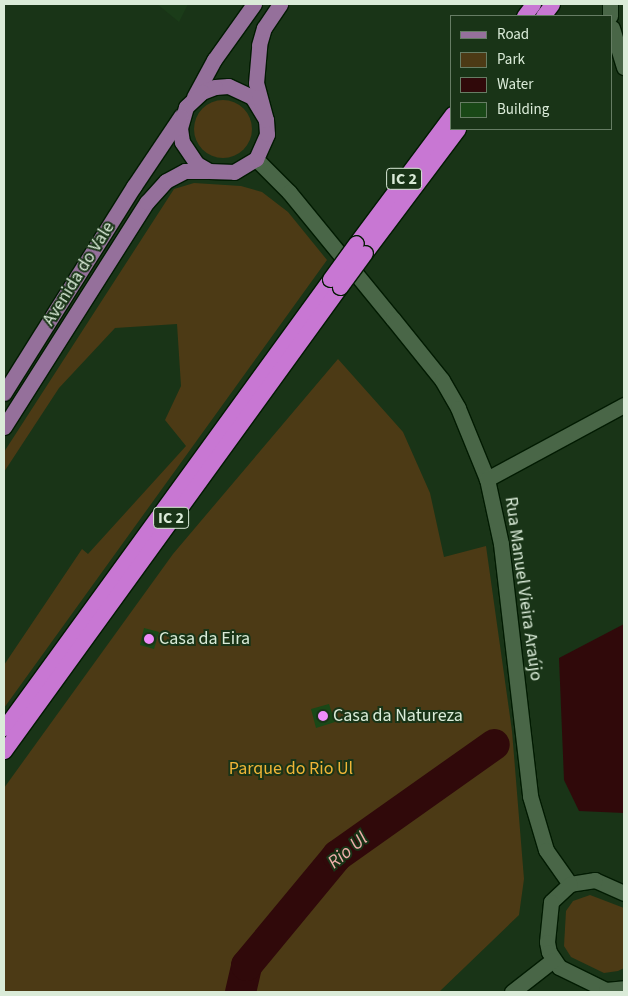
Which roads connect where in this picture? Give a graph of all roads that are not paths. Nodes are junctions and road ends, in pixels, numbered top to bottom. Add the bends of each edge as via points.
1 (254, 4) edge
2 (280, 4) edge
3 (533, 4) edge
4 (552, 4) edge
5 (525, 15) edge
6 (544, 15) edge
7 (613, 31) edge
8 (624, 67) edge
9 (192, 100) junction
10 (182, 114) junction
11 (450, 117) edge
12 (266, 120) junction
13 (457, 130) edge
14 (256, 159) junction
15 (209, 171) junction
16 (361, 248) junction
17 (335, 283) junction
18 (4, 393) edge
19 (624, 405) edge
20 (4, 427) edge
21 (487, 479) junction
22 (4, 728) edge
23 (4, 751) edge
24 (570, 884) junction
25 (624, 893) edge
26 (553, 960) junction
27 (624, 988) edge
28 (512, 992) edge

1 - 9 main road via 214,60
2 - 12 main road via 264,28 256,67 258,98
3 - 5 highway
4 - 6 highway
7 - 8 street
9 - 10 main road
9 - 12 main road via 202,92 228,86 252,97
10 - 15 main road via 182,142 197,164
10 - 18 main road, Avenida do Vale
11 - 16 highway, IC 2
12 - 14 main road via 267,134
13 - 16 highway, IC 2
14 - 15 main road via 234,172
14 - 21 street, Rua Manuel Vieira Araújo via 318,226 442,380 458,408
15 - 20 main road, Avenida do Vale via 185,171 166,181 147,202
16 - 17 highway, IC 2, bridge
17 - 22 highway, IC 2
17 - 23 highway, IC 2
19 - 21 street
21 - 24 street, Rua Manuel Vieira Araújo via 501,544 530,796 546,850
24 - 25 street via 596,880
24 - 26 street via 551,902 547,942
26 - 27 street via 567,972 606,990
26 - 28 street

